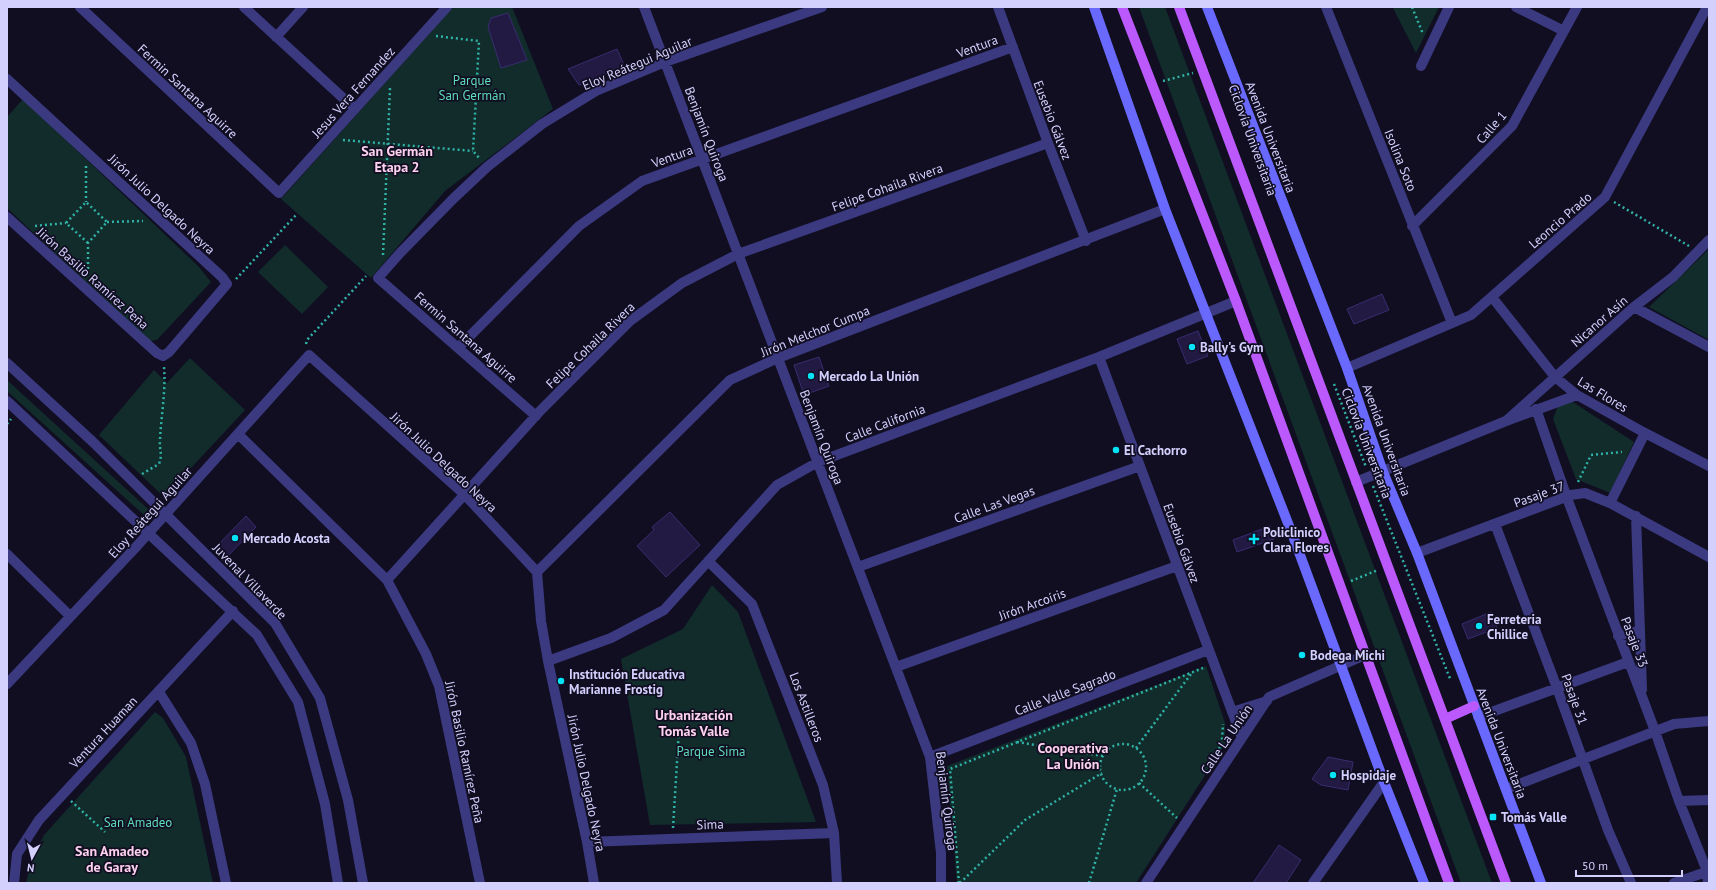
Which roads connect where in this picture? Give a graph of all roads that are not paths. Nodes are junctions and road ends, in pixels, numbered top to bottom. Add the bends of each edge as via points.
1 (80, 7) edge
2 (244, 7) edge
3 (303, 7) edge
4 (447, 7) edge
5 (644, 7) edge
6 (822, 7) edge
7 (998, 7) edge
8 (1094, 7) edge
9 (1122, 7) edge
10 (1130, 7) edge
11 (1207, 7) edge
12 (1326, 7) edge
13 (1449, 7) edge
14 (1516, 7) edge
15 (1577, 7) edge
16 (1707, 7) edge
17 (1179, 8) edge
18 (1129, 25) junction
19 (1564, 31) junction
20 (276, 37) junction
21 (1012, 47) junction
22 (666, 62) junction
23 (1421, 66) dead end
24 (7, 79) edge
25 (355, 109) junction
26 (1048, 143) junction
27 (702, 159) junction
28 (279, 193) joint
29 (1164, 209) junction
30 (7, 217) edge
31 (1412, 226) junction
32 (1709, 240) edge
33 (1086, 241) junction
34 (738, 254) junction
35 (377, 275) joint
36 (1492, 297) junction
37 (1236, 302) junction
38 (1634, 307) junction
39 (1205, 314) junction
40 (1452, 323) junction
41 (1709, 347) edge
42 (458, 348) junction
43 (164, 356) joint
44 (309, 356) joint
45 (1100, 357) junction
46 (778, 358) junction
47 (7, 363) edge
48 (1347, 368) junction
49 (1555, 376) junction
50 (1577, 395) junction
51 (7, 401) edge
52 (1536, 409) junction
53 (536, 416) junction
54 (1506, 421) junction
55 (1646, 433) junction
56 (238, 434) junction
57 (818, 462) junction
58 (1140, 466) junction
59 (1709, 466) edge
60 (1382, 472) junction
61 (1356, 482) junction
62 (464, 494) junction
63 (1569, 496) junction
64 (1610, 502) junction
65 (165, 514) junction
66 (1636, 516) junction
67 (1495, 524) junction
68 (148, 532) junction
69 (1417, 553) junction
70 (7, 554) edge
71 (1709, 556) edge
72 (708, 561) junction
73 (1709, 562) edge
74 (1177, 566) junction
75 (858, 567) junction
76 (537, 572) junction
77 (386, 580) junction
78 (233, 611) junction
79 (70, 616) junction
80 (1640, 630) junction
81 (1618, 636) junction
82 (1208, 650) junction
83 (1366, 655) junction
84 (548, 662) junction
85 (1628, 662) junction
86 (1340, 665) junction
87 (896, 668) junction
88 (7, 684) edge
89 (1557, 688) junction
90 (158, 692) junction
91 (1643, 700) junction
92 (1267, 701) junction
93 (1474, 706) junction
94 (1232, 712) junction
95 (1478, 718) junction
96 (1445, 720) junction
97 (1709, 721) edge
98 (1655, 731) junction
99 (1242, 738) junction
100 (930, 757) junction
101 (1582, 759) junction
102 (1384, 782) junction
103 (1506, 789) junction
104 (1709, 800) edge
105 (1679, 801) junction
106 (834, 833) junction
107 (587, 842) junction
108 (1708, 871) edge
109 (14, 883) edge
110 (226, 883) edge
111 (338, 883) edge
112 (363, 883) edge
113 (480, 883) edge
114 (594, 883) edge
115 (837, 883) edge
116 (941, 883) edge
117 (1146, 883) edge
118 (1313, 883) edge
119 (1424, 883) edge
120 (1449, 883) edge
121 (1506, 883) edge
122 (1541, 883) edge
123 (1631, 883) edge
124 (1674, 883) edge
125 (1708, 883) edge

1 - 28 street, Fermin Santana Aguirre
2 - 20 street
3 - 20 street
4 - 25 street, Jesus Vera Fernandez
5 - 22 street, Benjamín Quiroga
6 - 22 street, Eloy Reátegui Aguilar
7 - 21 street, Eusebio Gálvez
8 - 29 main road
9 - 18 main road
10 - 18 main road
11 - 48 main road, Avenida Universitaria
12 - 31 street, Isolina Soto
13 - 23 street
14 - 19 street
15 - 19 street, Calle 1
16 - 36 street, Leoncio Prado via 1606,197
17 - 61 main road
18 - 37 main road
19 - 31 street, Calle 1 via 1512,126
20 - 25 street
21 - 26 street, Eusebio Gálvez
21 - 27 street, Ventura
22 - 27 street, Benjamín Quiroga
22 - 35 street, Eloy Reátegui Aguilar via 596,91 542,124 487,167
24 - 43 street, Jirón Julio Delgado Neyra via 224,278 227,284
25 - 28 street, Jesus Vera Fernandez
26 - 33 street, Eusebio Gálvez
26 - 34 street, Felipe Cohaila Rivera
27 - 34 street, Benjamín Quiroga
27 - 42 street, Ventura via 642,181 579,226
29 - 33 street, Jirón Melchor Cumpa
29 - 39 main road
30 - 43 street, Jirón Basilio Ramírez Peña via 157,353
31 - 40 street, Isolina Soto
32 - 38 street, Nicanor Asín via 1673,277
33 - 46 street, Jirón Melchor Cumpa
34 - 46 street, Benjamín Quiroga
34 - 53 street, Felipe Cohaila Rivera via 682,283 630,321
35 - 42 street, Fermin Santana Aguirre
36 - 40 street, Leoncio Prado via 1471,315
36 - 49 street, Las Flores
37 - 39 street, Calle California
37 - 83 main road
38 - 41 street
38 - 49 street, Nicanor Asín
39 - 45 street, Calle California
39 - 86 main road via 1293,536
40 - 48 street, Leoncio Prado
42 - 53 street, Fermin Santana Aguirre
44 - 56 street, Eloy Reátegui Aguilar
44 - 62 street, Jirón Julio Delgado Neyra
45 - 57 street, Calle California
45 - 58 street, Eusebio Gálvez
46 - 57 street, Benjamín Quiroga
46 - 76 street, Jirón Melchor Cumpa via 730,380
47 - 65 street, Juvenal Villaverde via 93,442
48 - 60 main road, Avenida Universitaria
49 - 50 street, Las Flores
49 - 54 street, Nicanor Asín
50 - 52 street, Nicanor Asín
50 - 55 street, Las Flores
51 - 68 street
52 - 54 street, Nicanor Asín
52 - 63 street, Pasaje 33
53 - 62 street, Felipe Cohaila Rivera
54 - 60 street, Nicanor Asín
55 - 59 street, Las Flores
55 - 64 street
56 - 65 street, Eloy Reátegui Aguilar
56 - 77 street, Jirón Basilio Ramírez Peña
57 - 72 street, Calle California via 777,485
57 - 75 street, Benjamín Quiroga
58 - 74 street, Eusebio Gálvez
58 - 75 street, Calle Las Vegas
60 - 61 street, Nicanor Asín
60 - 69 main road, Avenida Universitaria
61 - 96 main road
62 - 76 street, Jirón Julio Delgado Neyra
62 - 77 street, Felipe Cohaila Rivera
63 - 64 street, Pasaje 37 via 1585,493
63 - 67 street, Pasaje 37
63 - 81 street, Pasaje 33
64 - 66 street, Pasaje 37
65 - 68 street, Eloy Reátegui Aguilar
65 - 112 street, Juvenal Villaverde via 276,623 320,698 348,800
66 - 71 street, Pasaje 37
66 - 80 street
67 - 69 street, Pasaje 37
67 - 89 street, Pasaje 31
68 - 78 street
68 - 79 street, Eloy Reátegui Aguilar
69 - 93 main road, Avenida Universitaria
70 - 79 street
71 - 73 street
72 - 84 street, Calle California via 664,610 611,638
72 - 106 street, Los Astilleros via 752,604 823,785
74 - 82 street, Eusebio Gálvez
74 - 87 street, Jirón Arcoíris
75 - 87 street, Benjamín Quiroga
76 - 84 street, Jirón Julio Delgado Neyra
77 - 113 street, Jirón Basilio Ramírez Peña via 426,654 439,686
78 - 90 street, Ventura Huaman
78 - 111 street via 257,635 298,702 325,804
79 - 88 street, Eloy Reátegui Aguilar
80 - 81 street
80 - 91 street
81 - 85 street, Pasaje 33
82 - 94 street, Eusebio Gálvez
82 - 100 street, Calle Valle Sagrado
83 - 86 street, Calle La Unión
83 - 120 main road
84 - 107 street, Jirón Julio Delgado Neyra
85 - 89 street
85 - 91 street, Pasaje 33
86 - 92 street, Calle La Unión via 1270,696
86 - 102 main road
87 - 100 street, Benjamín Quiroga
89 - 95 street
89 - 101 street, Pasaje 31
90 - 109 street, Ventura Huaman via 39,820 17,854
90 - 110 street via 191,743 206,784
91 - 98 street, Pasaje 33
92 - 94 street
92 - 99 street, Calle La Unión
93 - 95 main road, Avenida Universitaria
93 - 96 main road
94 - 99 street, Eusebio Gálvez
95 - 103 main road, Avenida Universitaria
96 - 121 main road
97 - 98 street via 1674,724
98 - 101 street
98 - 105 street, Pasaje 33
99 - 117 street, Calle La Unión
100 - 116 street, Benjamín Quiroga via 941,853
101 - 103 street
101 - 123 street, Pasaje 31
102 - 118 street
102 - 119 main road
103 - 122 main road, Avenida Universitaria
104 - 105 street
105 - 108 street, Pasaje 33
106 - 107 street, Sima
106 - 115 street, Los Astilleros
107 - 114 street, Jirón Julio Delgado Neyra
108 - 124 street
108 - 125 street, Pasaje 33

